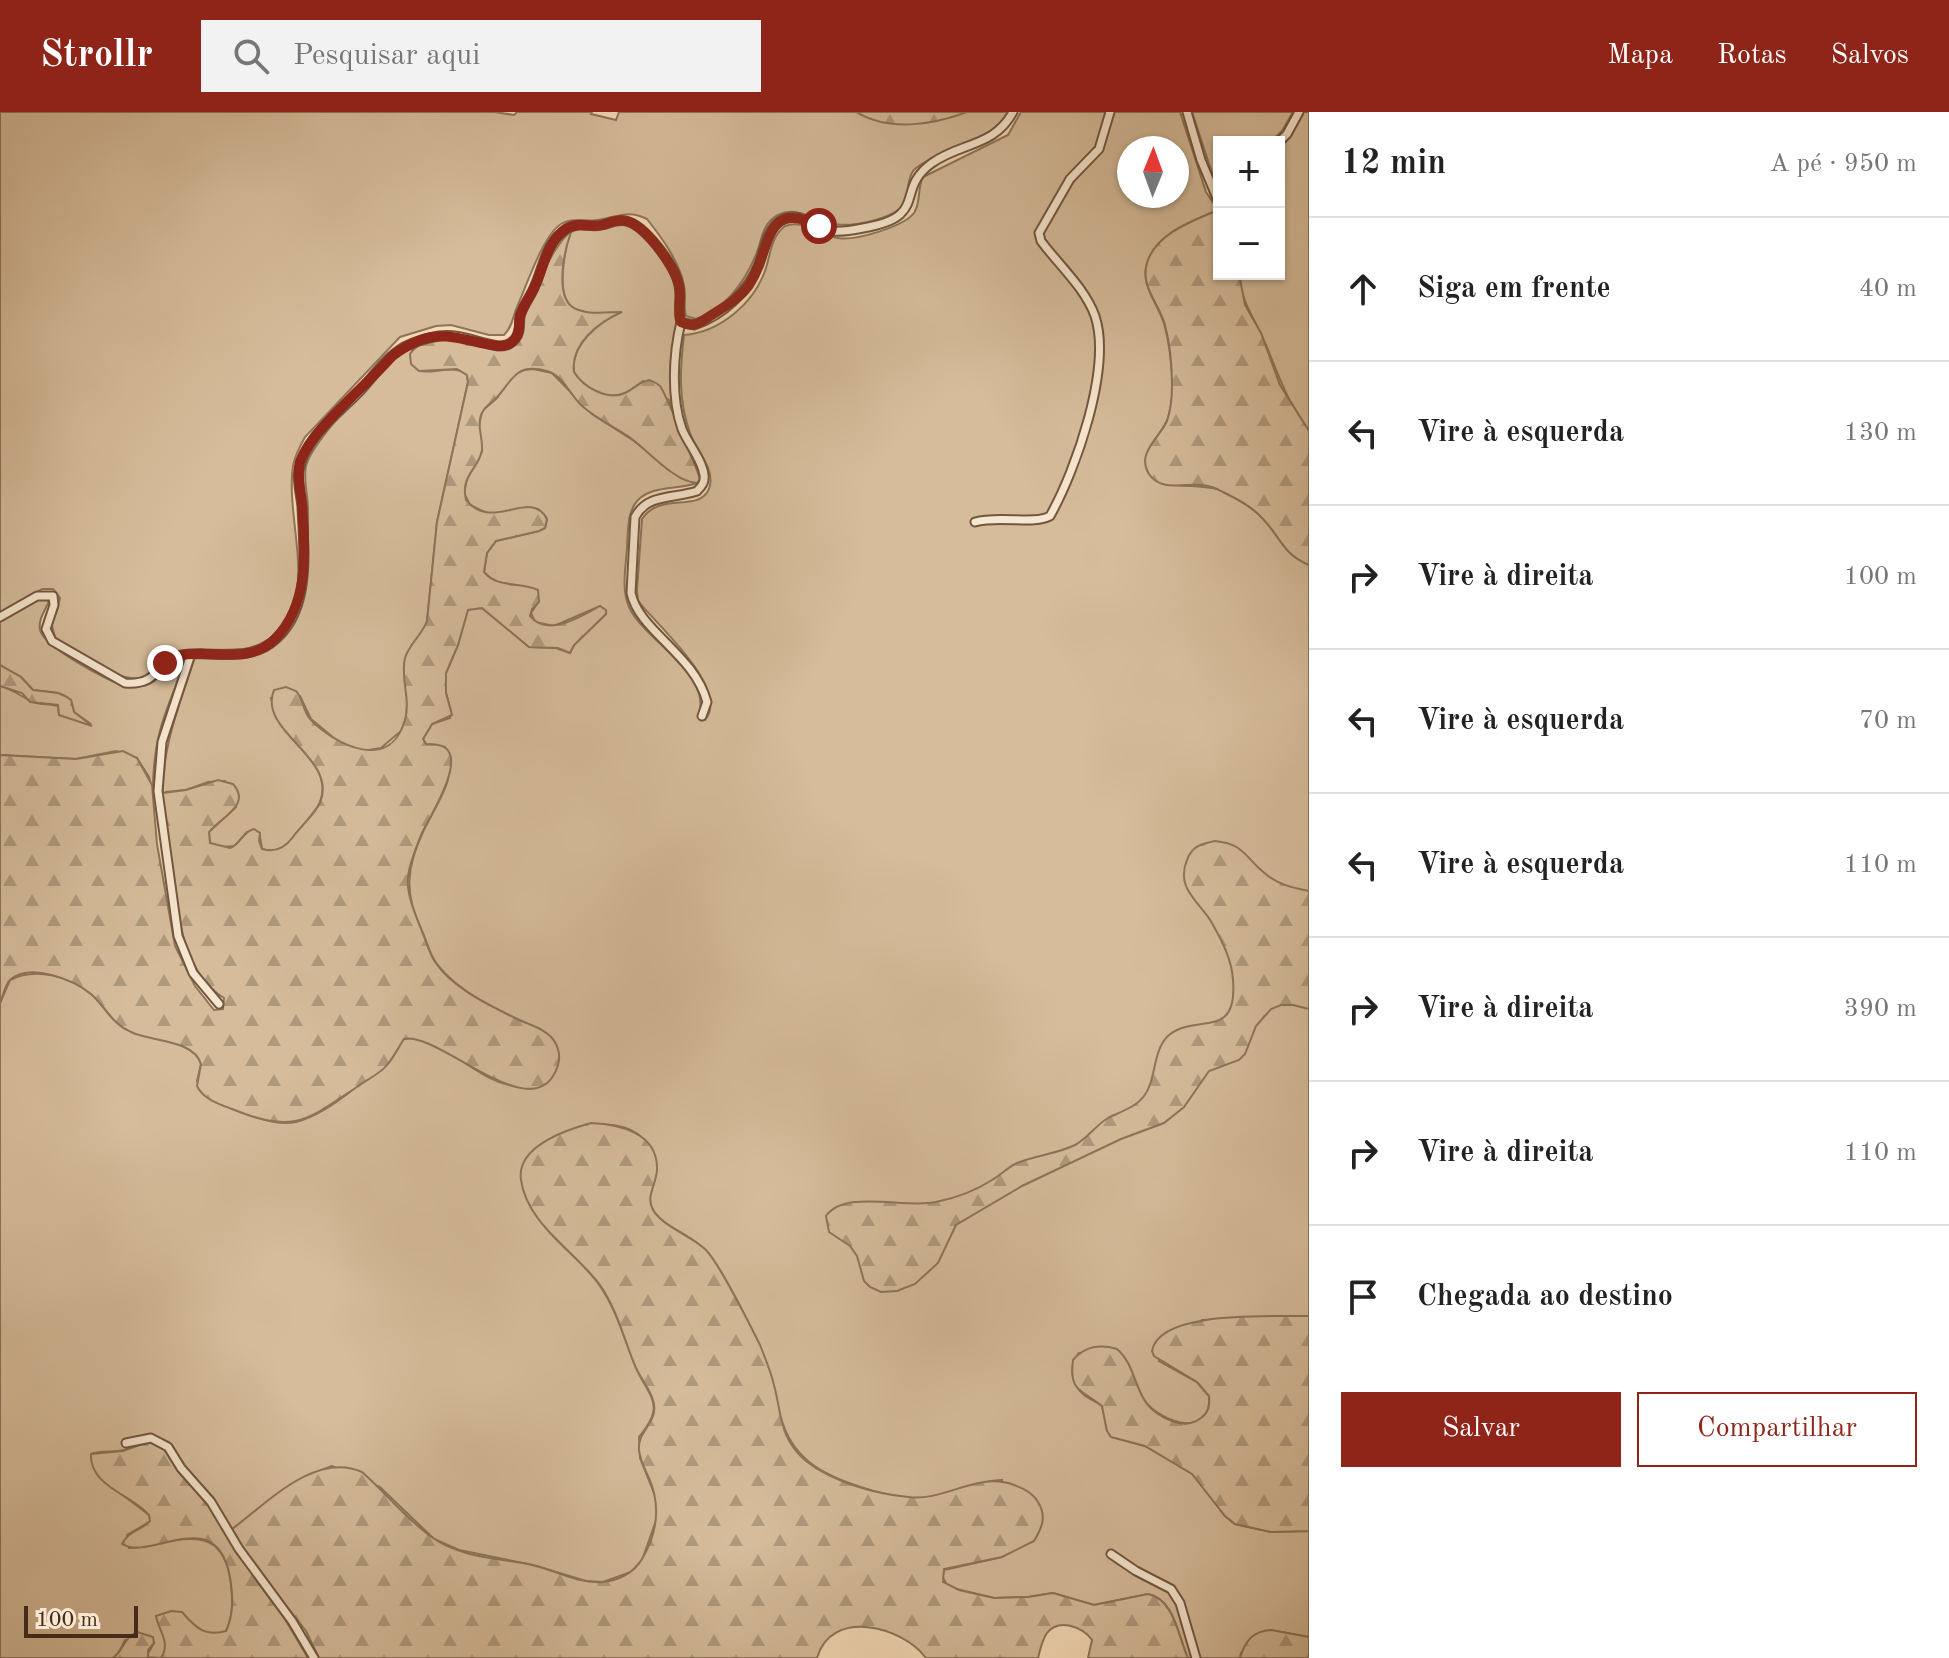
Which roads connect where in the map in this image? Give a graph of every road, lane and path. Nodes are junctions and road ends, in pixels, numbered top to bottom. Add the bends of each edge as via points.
1 (1013, 112) edge
2 (1110, 112) edge
3 (1187, 112) edge
4 (1299, 112) edge
5 (1285, 136) edge
6 (1213, 189) edge
7 (681, 322) junction
8 (975, 522) dead end
9 (0, 617) edge
10 (191, 654) junction
11 (702, 716) dead end
12 (219, 1004) dead end
13 (126, 1443) dead end
14 (1111, 1554) dead end
15 (314, 1658) edge
16 (1196, 1658) edge

1 - 7 street via 993,137 948,153 923,170 914,179 909,205 897,218 836,231 807,219 785,218 771,230 754,276 739,297 700,323
2 - 8 street via 1099,149 1070,179 1039,233 1094,314 1098,333 1096,377 1079,454 1050,516
3 - 6 street
4 - 5 street
7 - 10 street via 677,278 642,229 617,220 566,229 547,253 514,340 498,346 450,335 408,345 312,442 298,475 302,592 284,629 272,642 247,653
7 - 11 street via 675,376 679,414 705,479 697,491 655,499 639,509 631,593 646,621 697,676 707,702
9 - 10 street via 37,596 53,596 46,629 52,641 125,683 151,679 171,658
10 - 12 street via 162,742 158,791 178,936 193,973
13 - 15 street via 151,1438 168,1447 211,1502
14 - 16 street via 1171,1589

